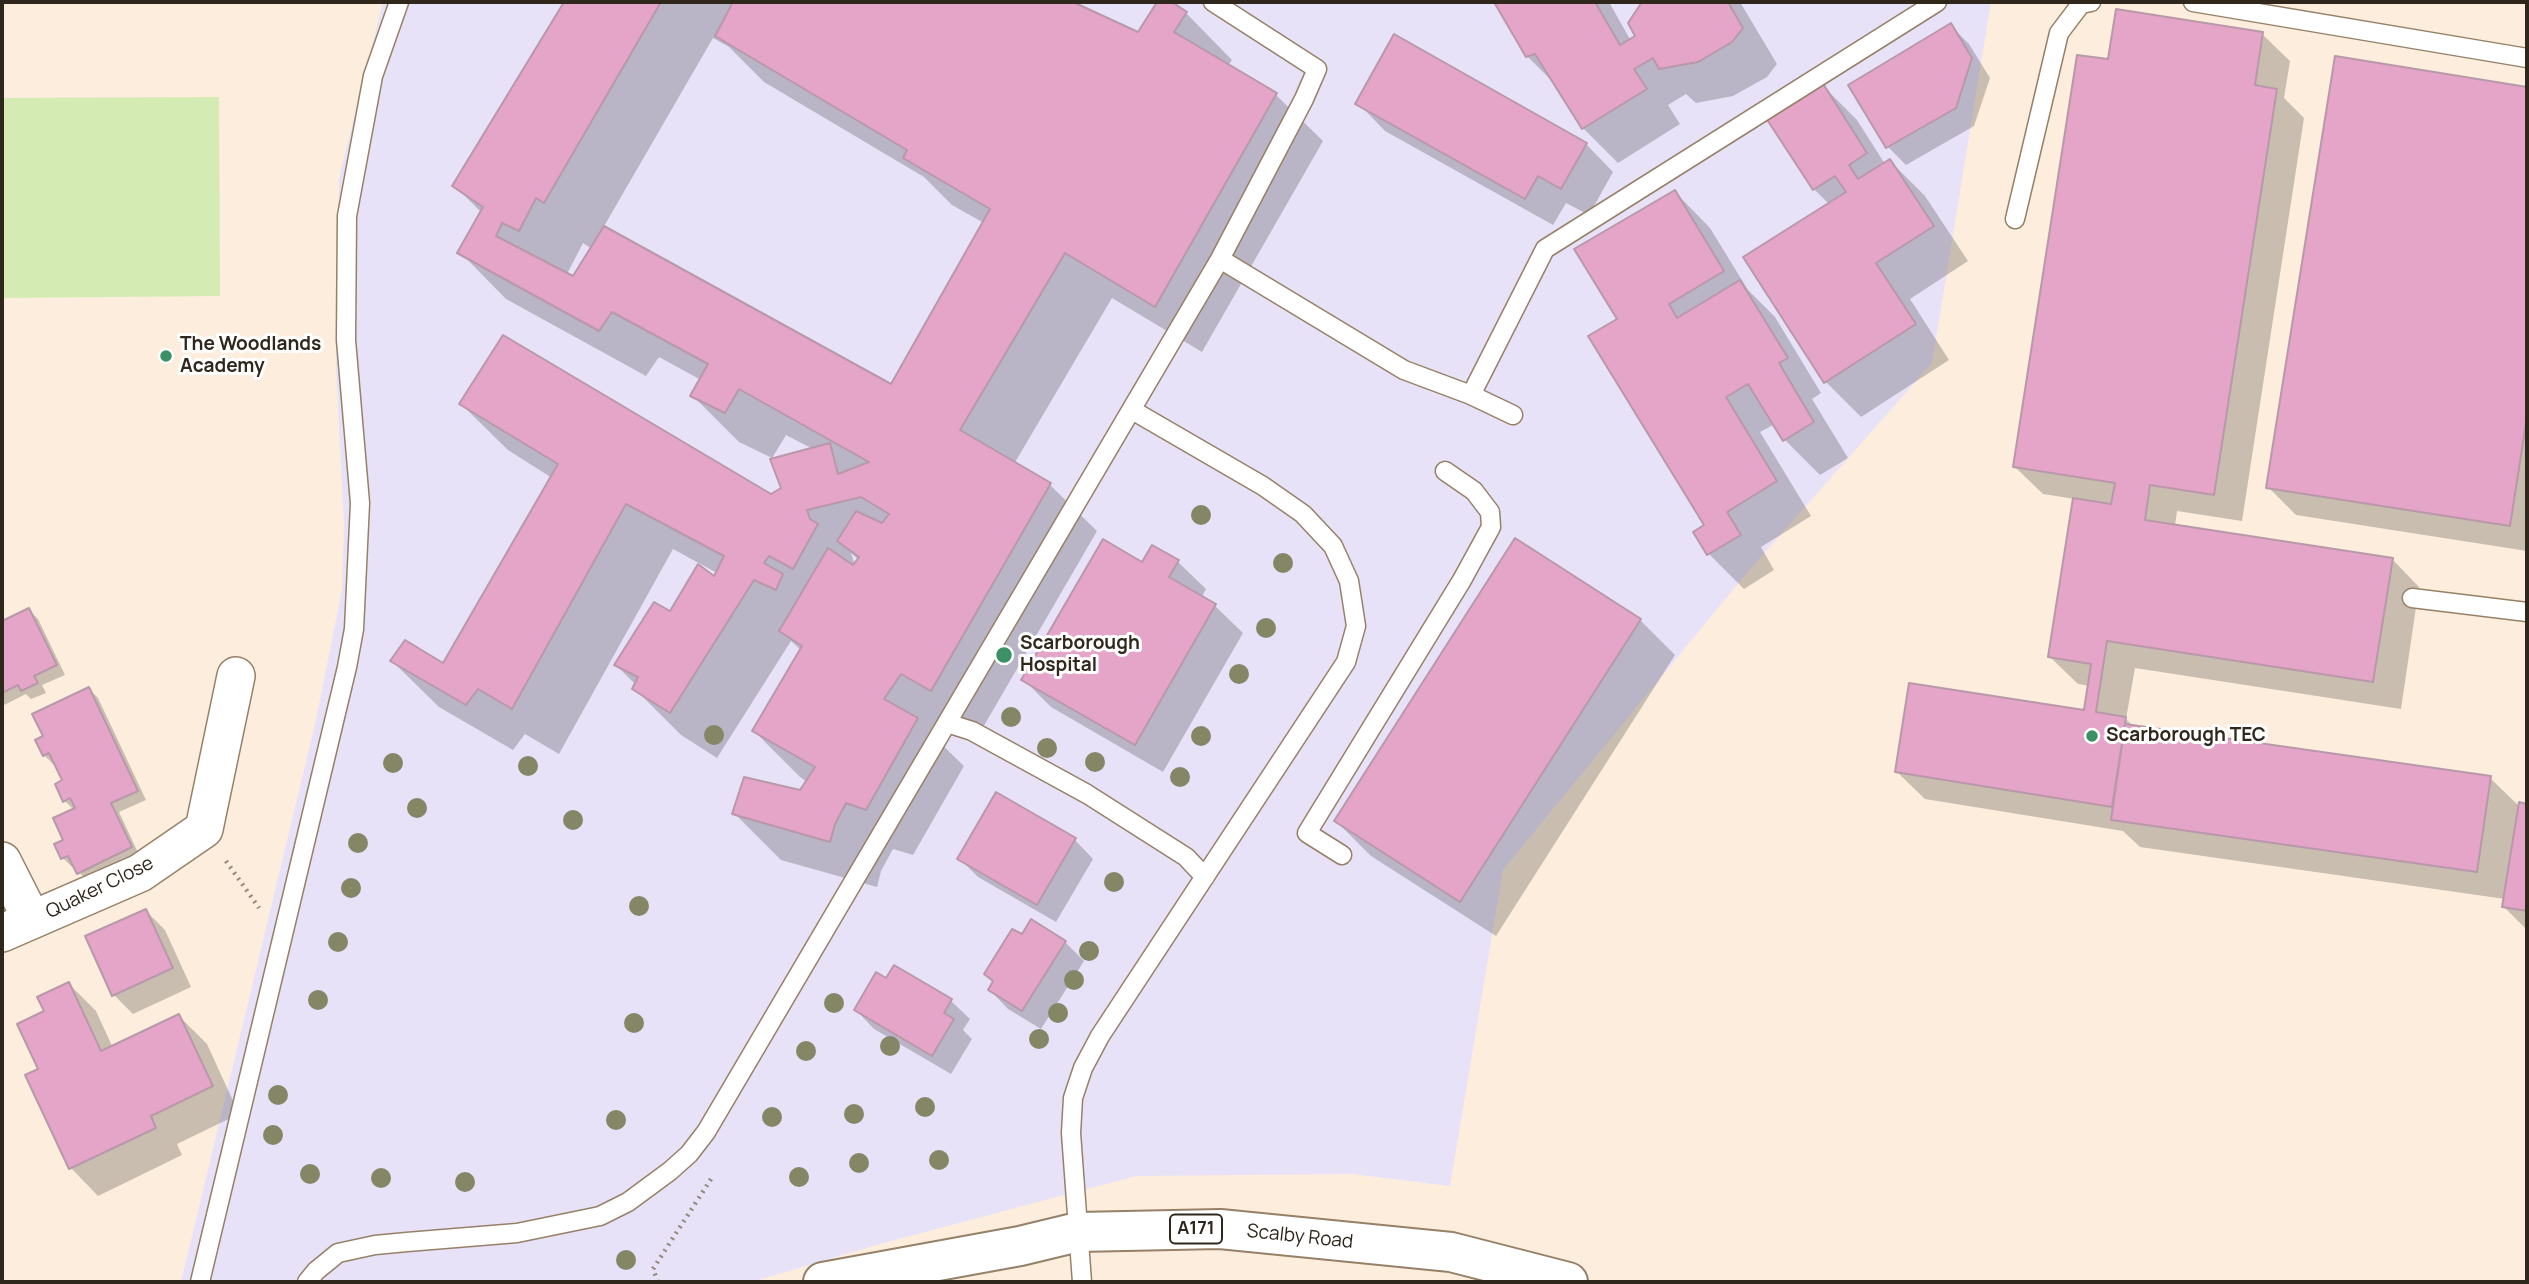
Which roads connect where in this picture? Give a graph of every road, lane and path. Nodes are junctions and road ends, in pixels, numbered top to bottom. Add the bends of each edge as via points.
1 (399, 2) edge
2 (1213, 2) edge
3 (1937, 2) edge
4 (2091, 2) edge
5 (2193, 2) edge
6 (2527, 58) edge
7 (2015, 219) dead end
8 (1220, 260) junction
9 (1471, 395) junction
10 (1132, 410) junction
11 (1513, 415) dead end
12 (1445, 471) dead end
13 (2412, 598) dead end
14 (2527, 612) edge
15 (236, 676) dead end
16 (947, 723) junction
17 (204, 828) junction
18 (1342, 855) dead end
19 (2, 862) edge
20 (1205, 877) junction
21 (288, 916) junction
22 (17, 927) edge
23 (712, 1178) dead end
24 (1078, 1232) junction
25 (200, 1282) edge
26 (307, 1282) edge
27 (659, 1282) edge
28 (823, 1282) edge
29 (1082, 1282) edge
30 (1568, 1282) edge

1 - 21 lane via 373,76 347,216 346,340 360,503 354,629
2 - 8 lane via 1317,69
3 - 9 lane via 1545,249
4 - 7 lane via 2081,4 2059,33
5 - 6 lane
8 - 9 lane via 1404,370
8 - 10 lane
9 - 11 lane
10 - 16 lane
10 - 20 lane via 1303,514 1333,546 1349,581 1356,626 1346,662
12 - 18 lane via 1474,491 1490,512 1491,527 1307,832
13 - 14 lane
15 - 17 street
16 - 20 lane via 972,731 1087,794 1186,857
16 - 26 lane via 706,1132 670,1171 600,1216 517,1233 375,1245 338,1253
17 - 21 path via 257,907
17 - 22 street, Quaker Close via 140,873
19 - 22 street
20 - 24 lane via 1083,1068 1073,1098 1071,1133
21 - 25 lane
23 - 27 path via 653,1269
24 - 28 highway, Scalby Road / A171
24 - 29 lane
24 - 30 highway, Scalby Road / A171 via 1220,1228 1451,1252

